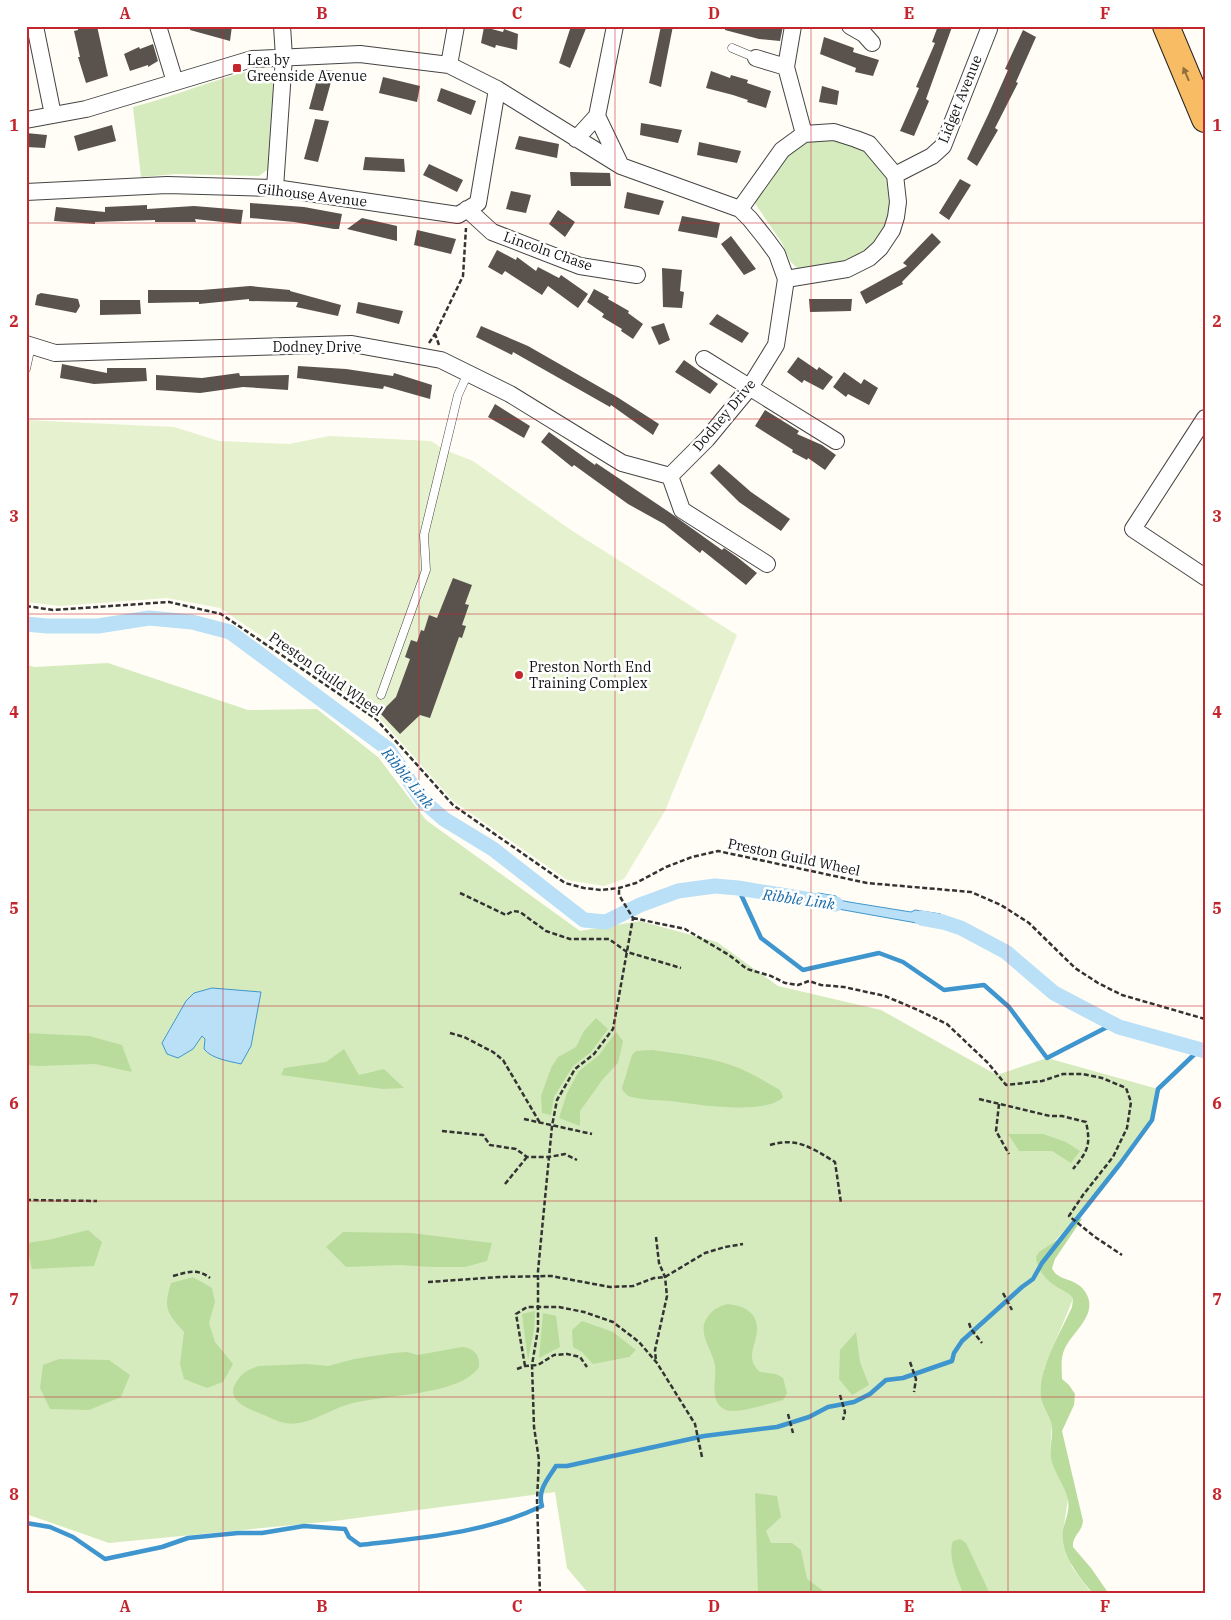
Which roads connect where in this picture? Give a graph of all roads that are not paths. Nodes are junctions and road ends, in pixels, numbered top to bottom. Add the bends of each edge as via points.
1 (35, 26) edge
2 (158, 26) edge
3 (282, 26) edge
4 (456, 26) edge
5 (615, 26) edge
6 (793, 26) edge
7 (850, 26) edge
8 (1166, 26) edge
9 (989, 29) dead end
10 (872, 42) dead end
11 (732, 48) dead end
12 (284, 57) junction
13 (756, 58) joint
14 (449, 65) junction
15 (786, 67) junction
16 (175, 82) junction
17 (497, 89) junction
18 (53, 115) junction
19 (597, 116) junction
20 (1205, 119) edge
21 (26, 120) edge
22 (804, 134) junction
23 (576, 139) junction
24 (621, 166) junction
25 (895, 175) junction
26 (276, 188) junction
27 (26, 192) edge
28 (467, 209) junction
29 (740, 209) junction
30 (637, 276) dead end
31 (786, 278) junction
32 (28, 345) edge
33 (704, 359) dead end
34 (26, 369) edge
35 (468, 373) junction
36 (750, 387) junction
37 (1205, 418) edge
38 (836, 441) dead end
39 (670, 476) junction
40 (767, 564) dead end
41 (1205, 576) edge
42 (381, 695) dead end

1 - 18 street
2 - 16 street
3 - 12 street
4 - 14 street
5 - 19 street
6 - 15 street
7 - 10 street
20 -> 8 highway
9 - 25 street, Lidget Avenue via 943,146 932,156
11 - 13 lane
12 - 14 street via 360,54
12 - 16 street via 252,59
12 - 26 street
13 - 15 street
14 - 17 street
15 - 22 street
16 - 18 street via 86,109
17 - 23 street
17 - 28 street via 478,203
18 - 21 street
19 - 23 street
19 - 24 street
22 - 25 street via 834,132 869,144
22 - 29 street via 782,150
23 - 24 street
24 - 29 street
25 - 31 street via 896,217 892,230 879,249 847,269
26 - 27 street, Gilhouse Avenue via 167,184
26 - 28 street, Gilhouse Avenue via 458,215
28 - 30 street, Lincoln Chase via 492,232 580,266
29 - 31 street via 776,254
31 - 36 street, Dodney Drive via 776,345
32 - 34 lane
32 - 35 street, Dodney Drive via 56,353 352,344 446,362
33 - 36 street
35 - 39 street, Dodney Drive via 510,394 622,463
35 - 42 lane via 458,395 424,535 426,570
36 - 38 street
36 - 39 street, Dodney Drive via 707,439
37 - 41 street via 1132,530
39 - 40 street via 682,510

